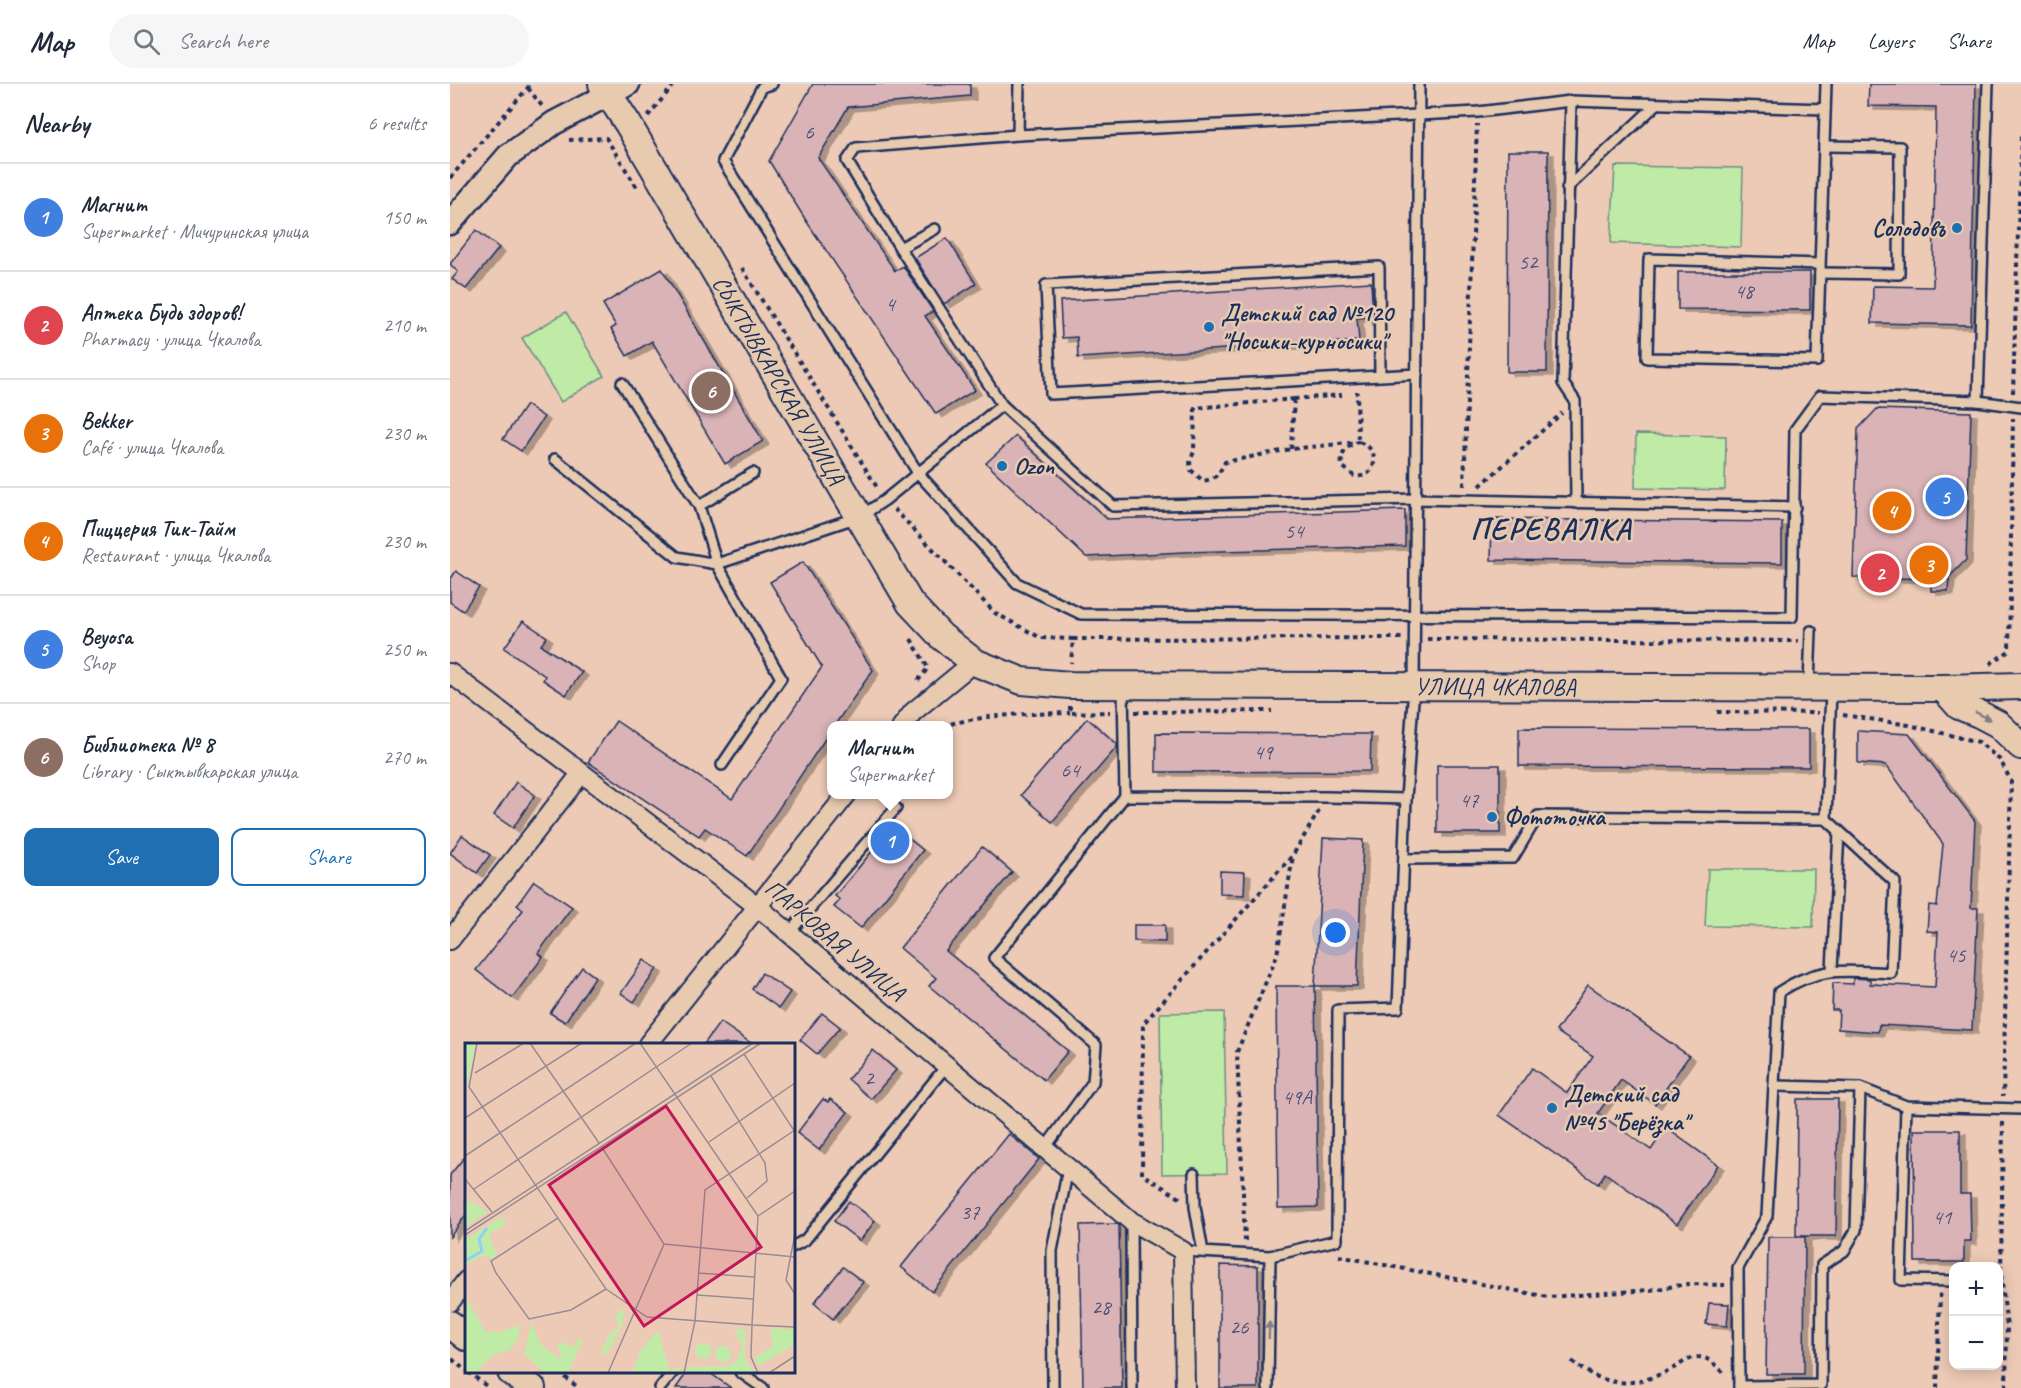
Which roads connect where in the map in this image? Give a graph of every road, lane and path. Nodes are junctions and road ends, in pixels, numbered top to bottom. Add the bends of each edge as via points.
1 (670, 84) edge
2 (772, 84) edge
3 (1018, 84) edge
4 (1419, 84) edge
5 (1826, 84) edge
6 (1988, 84) edge
7 (529, 86) edge
8 (613, 87) edge
9 (1571, 101) junction
10 (1657, 104) junction
11 (1825, 109) junction
12 (1478, 112) junction
13 (1418, 114) junction
14 (555, 123) junction
15 (654, 126) dead end
16 (1018, 135) junction
17 (1824, 146) junction
18 (450, 178) edge
19 (1567, 188) junction
20 (643, 198) dead end
21 (450, 223) edge
22 (935, 229) dead end
23 (900, 248) junction
24 (741, 267) dead end
25 (1820, 268) junction
26 (1417, 374) junction
27 (1380, 375) junction
28 (622, 383) dead end
29 (1294, 399) junction
30 (1575, 401) junction
31 (1977, 401) junction
32 (1002, 405) junction
33 (2021, 408) edge
34 (1358, 442) junction
35 (1291, 449) junction
36 (555, 459) dead end
37 (753, 472) dead end
38 (918, 472) junction
39 (1416, 499) junction
40 (885, 500) junction
41 (1464, 500) junction
42 (1576, 503) junction
43 (699, 506) junction
44 (1795, 507) junction
45 (861, 516) junction
46 (717, 564) junction
47 (1415, 615) junction
48 (1811, 636) joint
49 (1415, 638) junction
50 (910, 639) dead end
51 (1072, 639) junction
52 (974, 662) junction
53 (450, 673) edge
54 (915, 685) dead end
55 (1070, 685) junction
56 (1124, 686) junction
57 (1414, 686) junction
58 (2021, 687) edge
59 (1820, 688) junction
60 (1943, 688) junction
61 (1274, 711) dead end
62 (1124, 712) junction
63 (1711, 712) dead end
64 (1070, 713) junction
65 (1830, 713) junction
66 (906, 721) edge
67 (953, 723) edge
68 (2021, 746) edge
69 (722, 765) dead end
70 (581, 774) junction
71 (1125, 796) junction
72 (1327, 797) junction
73 (844, 799) edge
74 (1406, 799) junction
75 (896, 808) dead end
76 (1826, 819) junction
77 (1839, 833) junction
78 (1293, 855) junction
79 (1404, 859) junction
80 (757, 906) junction
81 (789, 933) junction
82 (450, 940) edge
83 (1832, 970) junction
84 (649, 1043) edge
85 (947, 1065) junction
86 (1774, 1086) junction
87 (1860, 1088) junction
88 (1906, 1106) junction
89 (2003, 1109) junction
90 (2021, 1109) edge
91 (1045, 1148) junction
92 (1068, 1168) junction
93 (1194, 1174) dead end
94 (1195, 1207) junction
95 (1131, 1221) junction
96 (795, 1245) edge
97 (1183, 1251) junction
98 (1203, 1252) junction
99 (1245, 1253) junction
100 (1270, 1256) junction
101 (1338, 1256) dead end
102 (1941, 1281) junction
103 (1949, 1281) edge
104 (465, 1282) edge
105 (1737, 1285) junction
106 (450, 1302) edge
107 (450, 1324) edge
108 (465, 1335) edge
109 (452, 1359) dead end
110 (1572, 1361) dead end
111 (465, 1369) edge
112 (470, 1373) edge
113 (513, 1373) edge
114 (560, 1373) edge
115 (671, 1373) edge
116 (743, 1373) edge
117 (1739, 1387) edge
118 (489, 1388) edge
119 (532, 1388) edge
120 (579, 1388) edge
121 (660, 1388) edge
122 (763, 1388) edge
123 (1053, 1388) edge
124 (1132, 1388) edge
125 (1185, 1388) edge
126 (1268, 1388) edge
127 (1936, 1388) edge
128 (2006, 1388) edge

1 - 15 path via 672,87 648,116
2 - 38 lane via 762,87 723,161
3 - 16 lane
4 - 13 lane
5 - 11 lane
6 - 31 lane
7 - 14 path
7 - 18 path
8 - 14 street
8 - 45 main road, СЫКТЫВКАРСКАЯ УЛИЦА via 628,124
9 - 10 lane
9 - 12 lane
9 - 19 lane
10 - 11 lane
10 - 19 lane
11 - 17 lane
12 - 13 lane
12 - 41 path
13 - 16 lane
13 - 26 lane
14 - 20 path via 568,140 606,138
14 - 21 street via 508,156
16 - 23 lane via 856,148 847,161
17 - 25 lane
17 - 25 lane via 1900,147 1899,274
19 - 30 lane via 1563,383
22 - 23 lane
23 - 32 lane
24 - 40 path
25 - 25 lane via 1817,361 1647,358 1649,260
26 - 27 lane
26 - 39 lane
27 - 27 lane via 1051,394 1046,285 1379,267
28 - 43 lane
29 - 34 path via 1357,393
29 - 35 path
29 - 35 path via 1195,408 1191,470 1203,481 1213,480 1225,462
30 - 41 path
30 - 42 lane
31 - 33 lane
31 - 44 lane via 1820,396 1795,430
32 - 38 lane
32 - 39 lane via 1113,506
34 - 34 path via 1345,450 1341,462 1346,471 1357,477 1371,471 1375,460 1371,449
34 - 35 path
36 - 46 lane via 677,557
37 - 43 lane
38 - 40 lane
38 - 47 lane via 1017,583 1081,614
39 - 41 lane
39 - 47 lane
40 - 45 lane
40 - 51 path via 996,613 1041,638
41 - 42 lane
42 - 44 lane
43 - 46 lane
44 - 47 lane via 1792,616
45 - 46 lane
45 - 52 main road, СЫКТЫВКАРСКАЯ УЛИЦА via 910,603 941,636
46 - 69 lane via 781,678
47 - 49 lane
48 - 49 path
48 - 59 lane
49 - 51 path
49 - 57 lane
50 - 54 path via 928,668
51 - 55 path
52 - 55 main road, УЛИЦА ЧКАЛОВА via 1022,681
52 - 66 street
53 - 70 street, ПАРКОВАЯ УЛИЦА
55 - 56 main road, УЛИЦА ЧКАЛОВА
55 - 64 path
56 - 57 main road, УЛИЦА ЧКАЛОВА
56 - 62 lane
57 - 59 main road, УЛИЦА ЧКАЛОВА
57 - 74 lane
58 - 60 main road, УЛИЦА ЧКАЛОВА
59 - 60 main road, УЛИЦА ЧКАЛОВА
59 - 65 lane
60 -> 68 main road via 1959,706 1998,724
61 - 62 path
62 - 64 path
62 - 71 lane
63 - 65 path
64 - 67 path via 1008,714
65 - 76 lane
65 - 89 path via 1909,725 1979,742 2000,760 2011,782
70 - 80 street, ПАРКОВАЯ УЛИЦА
70 - 82 street
71 - 72 lane
71 - 91 lane via 994,958 1096,1045 1093,1082
72 - 74 lane
72 - 78 path
73 - 80 street
74 - 79 lane
75 - 81 lane
76 - 77 lane
76 - 79 lane via 1538,816 1513,858
77 - 83 lane
77 - 83 lane via 1895,882 1891,974
78 - 94 path via 1143,1024 1142,1174
78 - 99 path via 1278,955 1237,1052
79 - 100 lane via 1398,1008 1338,1010 1337,1240
80 - 81 street, ПАРКОВАЯ УЛИЦА
80 - 84 street
81 - 85 street, ПАРКОВАЯ УЛИЦА
83 - 86 lane via 1798,979 1779,992
85 - 91 street, ПАРКОВАЯ УЛИЦА
85 - 96 lane via 805,1240
86 - 87 lane
86 - 105 lane via 1767,1216 1738,1269
87 - 88 lane
87 - 117 lane via 1856,1230 1844,1251 1822,1265 1821,1385
88 - 89 lane
88 - 102 lane via 1901,1280
89 - 90 lane
89 - 128 path via 2001,1274 2007,1328
91 - 92 street, ПАРКОВАЯ УЛИЦА
92 - 95 street, ПАРКОВАЯ УЛИЦА
92 - 123 lane via 1053,1251
93 - 94 lane
94 - 98 lane
95 - 97 street, ПАРКОВАЯ УЛИЦА
95 - 124 lane
97 - 98 lane
97 - 125 street
98 - 99 lane
99 - 100 lane
126 -> 100 lane
101 - 105 path via 1548,1297 1688,1284
102 - 103 lane
102 - 127 path
104 - 106 street
105 - 117 lane
107 - 108 main road
109 - 111 path
110 - 117 path via 1601,1380 1622,1384 1651,1378 1689,1358 1705,1358
112 - 118 path
113 - 119 main road
114 - 120 path
115 - 121 lane
116 - 122 lane

